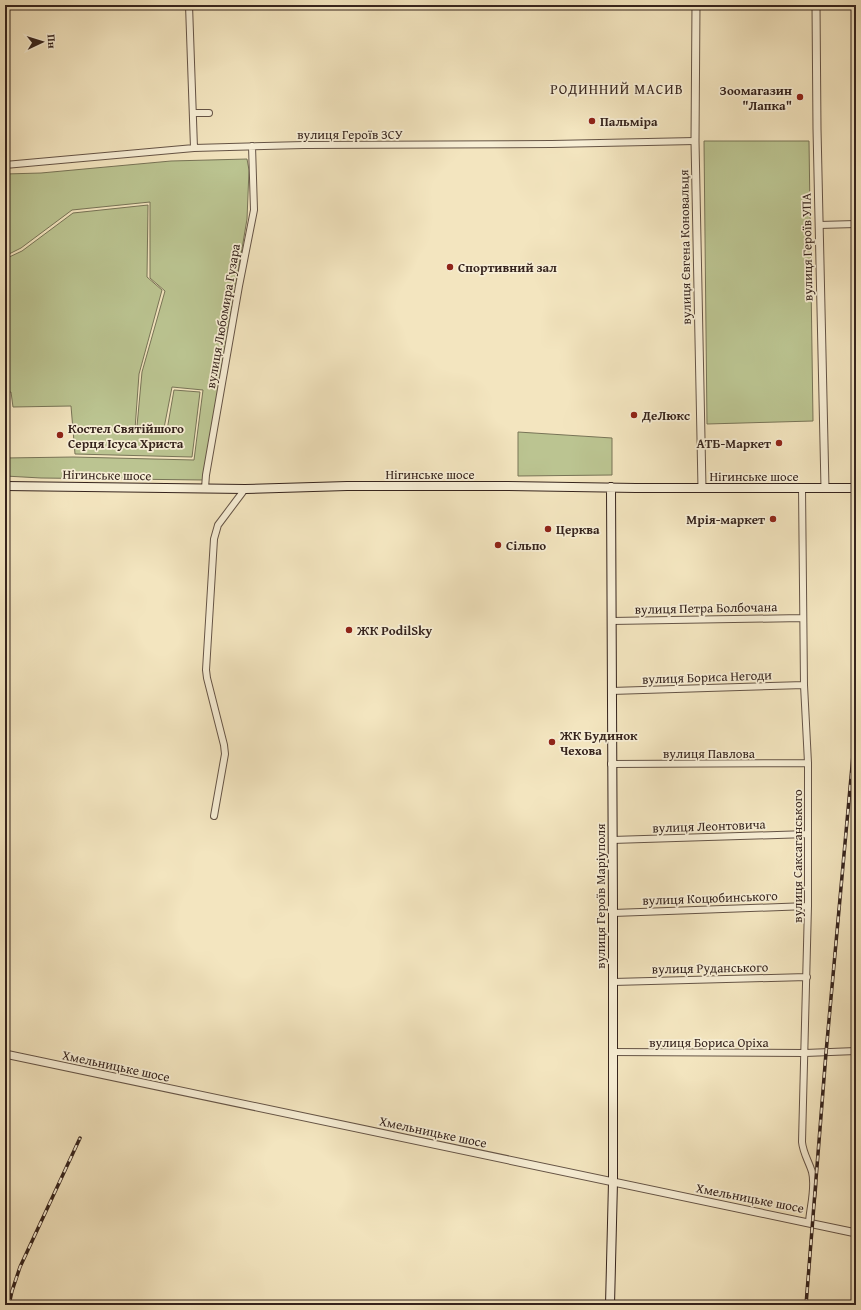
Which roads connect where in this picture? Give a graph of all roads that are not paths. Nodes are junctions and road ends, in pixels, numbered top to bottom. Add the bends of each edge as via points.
1 (189, 5) edge
2 (696, 5) edge
3 (816, 5) edge
4 (193, 113) junction
5 (209, 113) dead end
6 (695, 141) junction
7 (252, 146) junction
8 (194, 148) junction
9 (5, 165) edge
10 (856, 224) edge
11 (819, 225) junction
12 (5, 486) edge
13 (610, 487) junction
14 (205, 488) junction
15 (702, 488) junction
16 (802, 488) junction
17 (825, 488) junction
18 (856, 488) edge
19 (245, 489) junction
20 (803, 618) junction
21 (611, 621) junction
22 (804, 685) junction
23 (611, 691) junction
24 (808, 763) junction
25 (611, 764) junction
26 (214, 816) dead end
27 (808, 834) junction
28 (612, 840) junction
29 (808, 906) junction
30 (613, 913) junction
31 (807, 977) junction
32 (613, 982) junction
33 (856, 1051) edge
34 (612, 1052) junction
35 (805, 1053) junction
36 (5, 1054) edge
37 (613, 1182) junction
38 (809, 1222) junction
39 (856, 1232) edge
40 (610, 1305) edge

1 - 4 street
2 - 6 street, вулиця Євгена Коновальця
3 - 11 street, вулиця Героїв УПА
4 - 5 street
4 - 8 street
6 - 7 street, вулиця Героїв ЗСУ
6 - 15 street, вулиця Євгена Коновальця
7 - 8 street, вулиця Героїв ЗСУ
7 - 14 street, вулиця Любомира Гузара via 254,210
8 - 9 street, вулиця Героїв ЗСУ
10 - 11 street
11 - 17 street, вулиця Героїв УПА
12 - 14 main road, Нігинське шосе
13 - 15 main road, Нігинське шосе
13 - 19 main road, Нігинське шосе via 346,486
13 - 21 main road, вулиця Героїв Маріуполя
14 - 19 main road, Нігинське шосе
15 - 16 main road, Нігинське шосе
16 - 17 main road, Нігинське шосе
16 - 20 street, вулиця Саксаганського
17 - 18 main road, Нігинське шосе
19 - 26 street via 218,525 214,539 206,670 225,754
20 - 21 street, вулиця Петра Болбочана
20 - 22 street, вулиця Саксаганського
21 - 23 main road, вулиця Героїв Маріуполя
22 - 23 street, вулиця Бориса Негоди
22 - 24 street, вулиця Саксаганського
23 - 25 main road, вулиця Героїв Маріуполя
24 - 25 street, вулиця Павлова
24 - 27 street, вулиця Саксаганського
25 - 28 main road, вулиця Героїв Маріуполя
27 - 28 street, вулиця Леонтовича
27 - 29 street, вулиця Саксаганського
28 - 30 main road, вулиця Героїв Маріуполя
29 - 30 street, вулиця Коцюбинського
29 - 31 street, вулиця Саксаганського
30 - 32 main road, вулиця Героїв Маріуполя
31 - 32 street, вулиця Руданського
31 - 35 street, вулиця Саксаганського
32 - 34 main road, вулиця Героїв Маріуполя
33 - 35 street, вулиця Бориса Оріха
34 - 35 street, вулиця Бориса Оріха
34 - 37 main road, вулиця Героїв Маріуполя
35 - 38 street, вулиця Саксаганського via 802,1148 812,1172
36 - 37 street, Хмельницьке шосе
37 - 38 street, Хмельницьке шосе
37 - 40 main road, вулиця Героїв Маріуполя
38 - 39 street, Хмельницьке шосе

